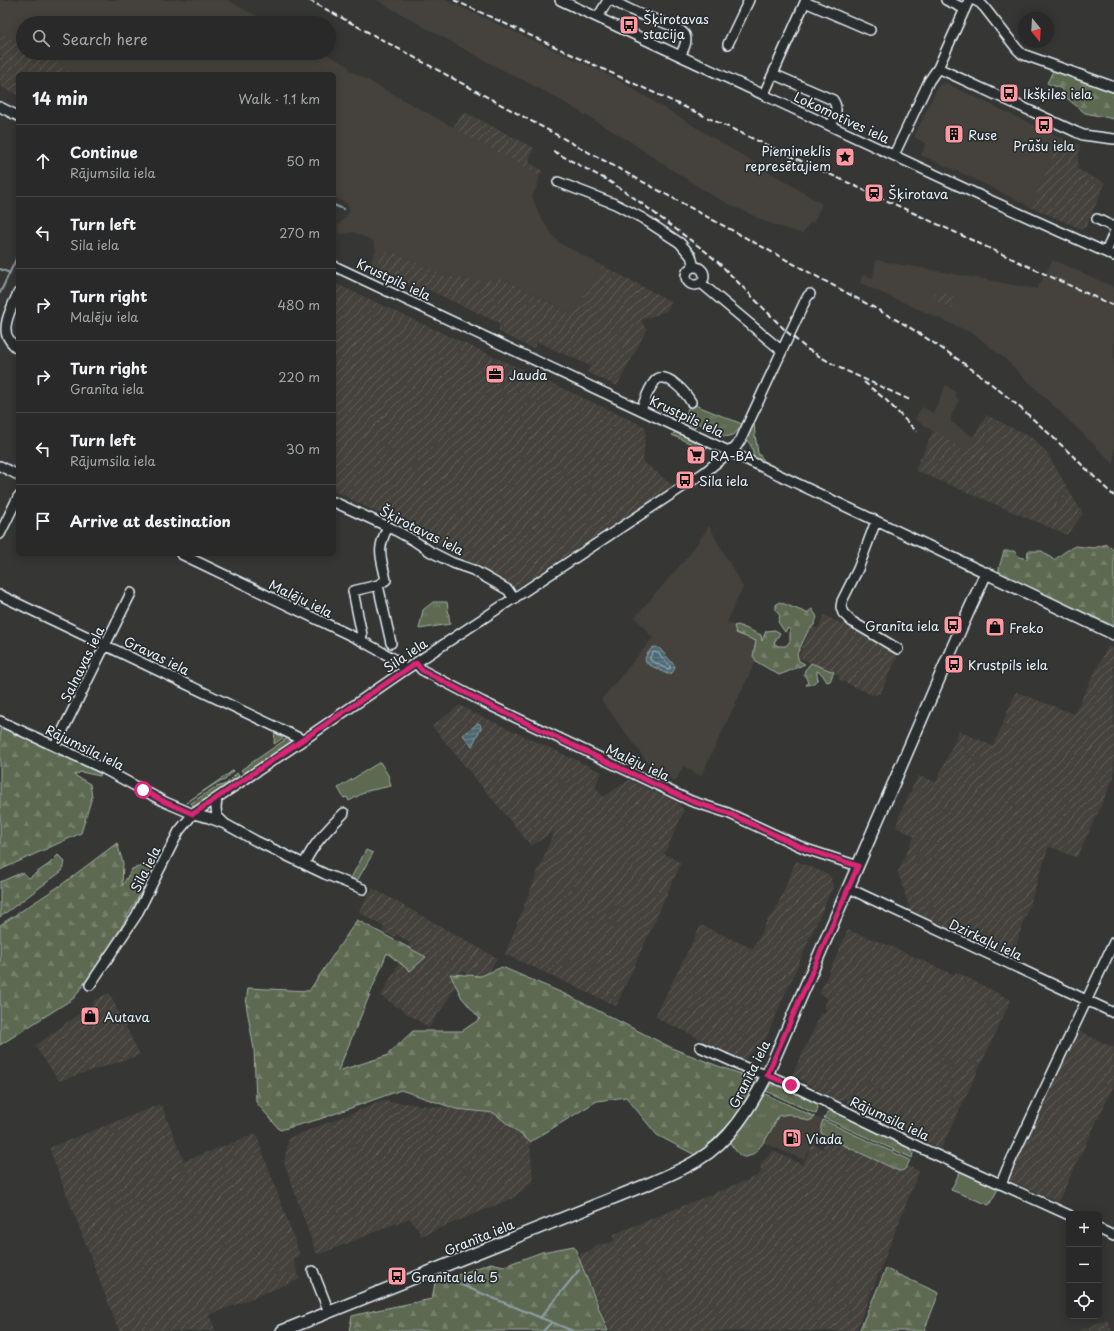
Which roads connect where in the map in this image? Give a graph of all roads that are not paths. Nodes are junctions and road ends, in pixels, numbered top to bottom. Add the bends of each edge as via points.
1 (560, 0) edge
2 (610, 0) edge
3 (749, 0) edge
4 (946, 0) edge
5 (969, 0) edge
6 (974, 0) edge
7 (805, 1) edge
8 (965, 9) junction
9 (598, 17) junction
10 (870, 30) dead end
11 (731, 42) dead end
12 (680, 56) junction
13 (938, 68) junction
14 (773, 74) junction
15 (1114, 87) edge
16 (764, 94) junction
17 (0, 107) edge
18 (16, 115) edge
19 (831, 126) junction
20 (1114, 138) edge
21 (894, 155) junction
22 (558, 182) dead end
23 (1097, 220) dead end
24 (1114, 227) edge
25 (1114, 233) edge
26 (1110, 254) edge
27 (336, 267) edge
28 (694, 267) junction
29 (701, 283) junction
30 (810, 294) dead end
31 (16, 298) edge
32 (16, 347) edge
33 (782, 351) junction
34 (691, 402) dead end
35 (641, 410) junction
36 (730, 452) junction
37 (0, 466) edge
38 (16, 474) edge
39 (16, 501) edge
40 (336, 503) edge
41 (876, 520) junction
42 (388, 527) junction
43 (0, 534) edge
44 (186, 556) edge
45 (986, 573) junction
46 (378, 585) junction
47 (131, 592) dead end
48 (0, 595) edge
49 (514, 599) junction
50 (1114, 634) edge
51 (360, 640) junction
52 (391, 643) dead end
53 (106, 645) junction
54 (898, 649) dead end
55 (416, 663) junction
56 (405, 670) junction
57 (0, 721) edge
58 (302, 741) junction
59 (55, 746) junction
60 (217, 798) junction
61 (344, 813) dead end
62 (193, 814) junction
63 (225, 824) junction
64 (304, 864) junction
65 (858, 866) junction
66 (848, 888) junction
67 (363, 889) dead end
68 (1114, 942) edge
69 (90, 985) dead end
70 (1086, 1001) junction
71 (1114, 1013) edge
72 (700, 1047) dead end
73 (767, 1075) junction
74 (1001, 1184) junction
75 (1066, 1214) edge
76 (1102, 1230) edge
77 (1114, 1236) edge
78 (313, 1271) dead end
79 (329, 1312) junction
80 (282, 1331) edge

1 - 9 street, Lokomotīves iela
2 - 9 street
2 - 12 street via 680,31 686,41
3 - 11 street
4 - 8 street
5 - 8 street
6 - 15 street via 984,7 1022,54
7 - 10 street
7 - 14 street
8 - 13 street
9 - 12 street, Lokomotīves iela
12 - 16 street, Lokomotīves iela
13 - 20 street via 1083,135
13 - 21 street via 929,81
14 - 16 street
14 - 19 street via 833,100 836,109
16 - 19 street, Lokomotīves iela
17 - 18 street
19 - 21 street, Lokomotīves iela
21 - 26 street, Lokomotīves iela
22 - 28 street via 615,204 642,218 680,243 691,256
23 - 24 street
25 - 26 street
27 - 35 street, Krustpils iela
28 - 29 street via 702,271 704,277
28 - 29 street via 686,273 686,280 692,285
29 - 33 street
30 - 33 street, Sila iela
31 - 32 street via 7,320 6,334
33 - 36 street, Sila iela via 741,439
34 - 35 street via 681,389 666,378 661,378 655,380
35 - 36 street, Krustpils iela
36 - 41 street, Krustpils iela
36 - 49 street, Sila iela via 705,472
37 - 38 street
39 - 43 street
40 - 42 street, Šķirotavas iela
41 - 45 street, Krustpils iela
41 - 54 street via 858,569 842,600 842,608 843,613 851,621
42 - 46 street via 380,549 386,580
42 - 49 street, Šķirotavas iela via 431,552 473,570 508,590
44 - 51 street, Malēju iela
45 - 50 main road, Krustpils iela
45 - 65 main road, Granīta iela
46 - 51 street via 353,591 362,634
46 - 52 street
47 - 53 street, Salnavas iela
48 - 53 street, Gravas iela
49 - 55 street, Sila iela
51 - 56 street, Malēju iela via 396,660
53 - 58 street, Gravas iela
53 - 59 street, Salnavas iela
55 - 56 street, Sila iela
55 - 65 street, Malēju iela via 422,670 483,702 691,801 728,813 806,849
56 - 58 street, Sila iela
57 - 59 street, Rājumsila iela
58 - 60 street, Sila iela
59 - 62 street, Rājumsila iela
60 - 62 street, Sila iela
60 - 63 street via 218,816
61 - 64 street via 321,836
62 - 63 street, Rājumsila iela
62 - 69 street, Sila iela via 179,831 136,916
63 - 64 street, Rājumsila iela
64 - 67 street, Rājumsila iela
65 - 66 main road, Granīta iela
66 - 70 street, Dzirkaļu iela
66 - 73 main road, Granīta iela
68 - 70 street
70 - 71 street, Dzirkaļu iela
70 - 74 street
72 - 73 street, Rājumsila iela
73 - 74 street, Rājumsila iela
73 - 79 main road, Granīta iela via 739,1123 709,1153 684,1168
74 - 75 street, Rājumsila iela
76 - 77 street
78 - 79 street
79 - 80 main road, Granīta iela

